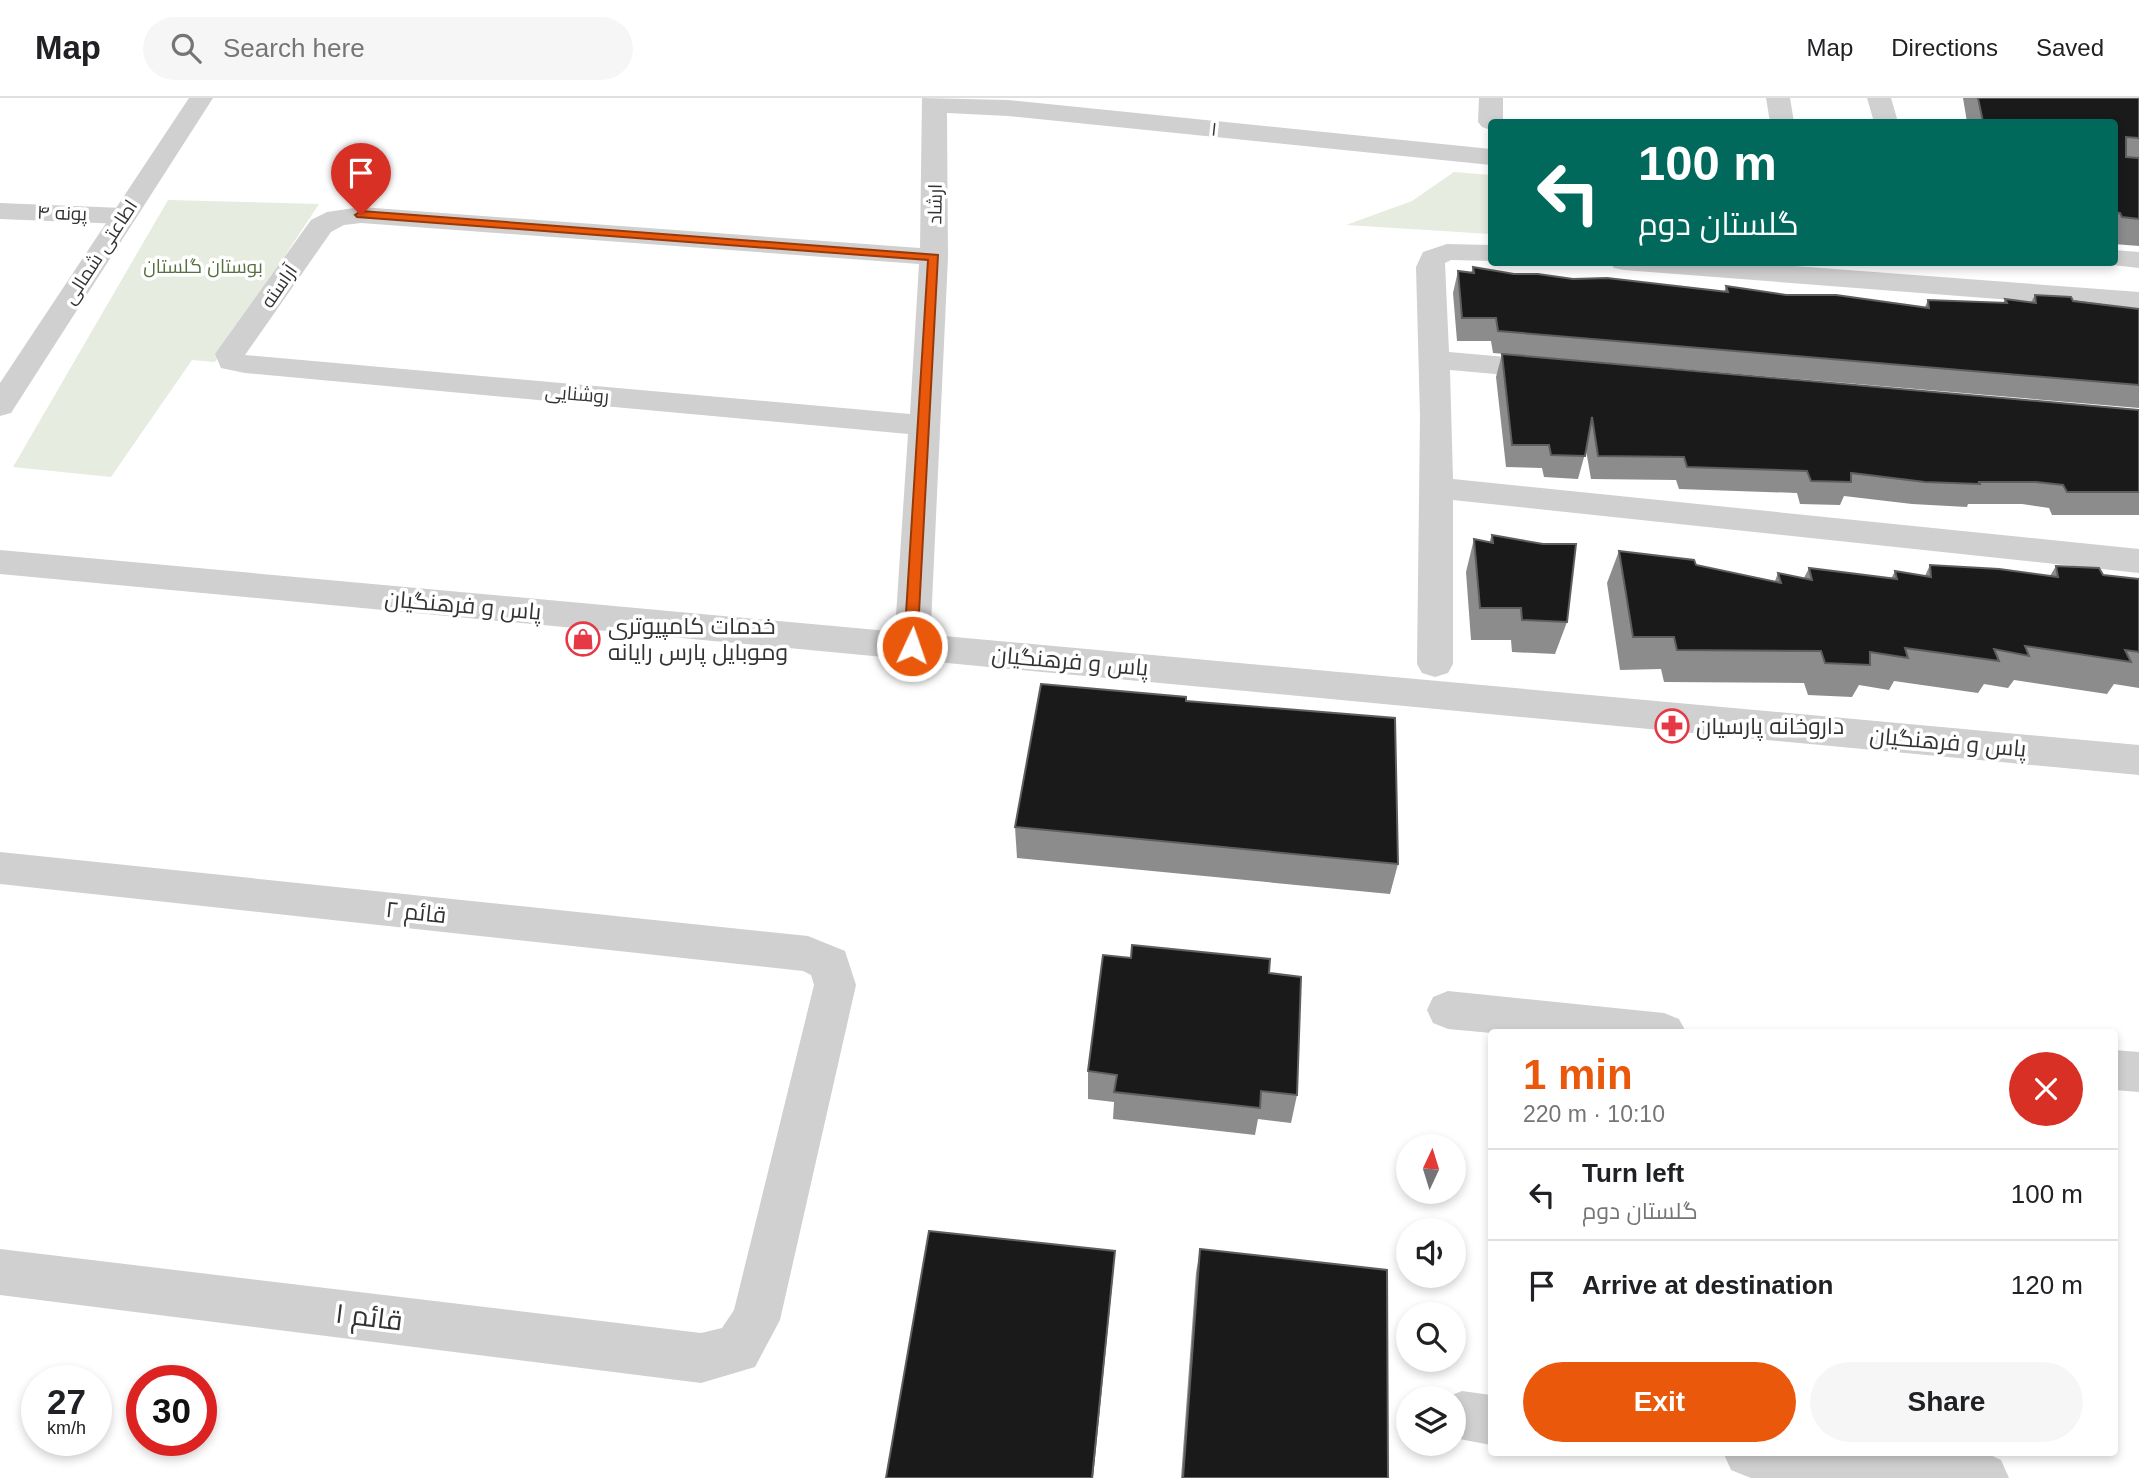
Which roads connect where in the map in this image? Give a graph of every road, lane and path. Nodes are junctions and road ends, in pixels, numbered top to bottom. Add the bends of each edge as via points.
1 (201, 98) edge
2 (1491, 98) edge
3 (1778, 98) edge
4 (1879, 98) edge
5 (935, 102) edge
6 (1010, 103) edge
7 (1491, 119) edge
8 (1782, 119) edge
9 (1885, 119) edge
10 (1488, 157) edge
11 (0, 211) edge
12 (123, 216) junction
13 (1488, 253) edge
14 (934, 257) junction
15 (2118, 258) edge
16 (2139, 260) edge
17 (1676, 266) edge
18 (2139, 301) edge
19 (1436, 360) junction
20 (232, 362) joint
21 (1588, 373) edge
22 (0, 406) edge
23 (923, 425) junction
24 (1438, 488) junction
25 (2139, 561) edge
26 (0, 562) edge
27 (912, 646) junction
28 (1435, 664) dead end
29 (2139, 760) edge
30 (0, 868) edge
31 (1448, 1010) dead end
32 (1620, 1029) edge
33 (2118, 1070) edge
34 (2139, 1072) edge
35 (0, 1272) edge
36 (737, 1349) joint
37 (1785, 1456) edge
38 (1983, 1478) edge

1 - 12 street, اطاعتی شمالی
2 - 7 street
3 - 8 street
4 - 9 street
5 - 6 street, ۱
5 - 14 street, ارشاد
6 - 10 street, ۱
11 - 12 street, پونه ۴
12 - 22 street, اطاعتی شمالی
13 - 19 street via 1447,252 1433,258
14 - 20 street, آراسته via 361,215 337,218 321,226 230,354
14 - 23 street, ارشاد
15 - 16 street
17 - 18 street
19 - 21 street
19 - 24 street
20 - 23 street, روشنایی
23 - 27 street, ارشاد
24 - 25 street
24 - 28 street
26 - 27 street, پاس و فرهنگیان
27 - 29 street, پاس و فرهنگیان
30 - 36 street, قائم ۲ via 808,954 831,964 835,985 756,1320
31 - 32 street
33 - 34 street
35 - 36 street, قائم ۱ via 701,1358
37 - 38 street

